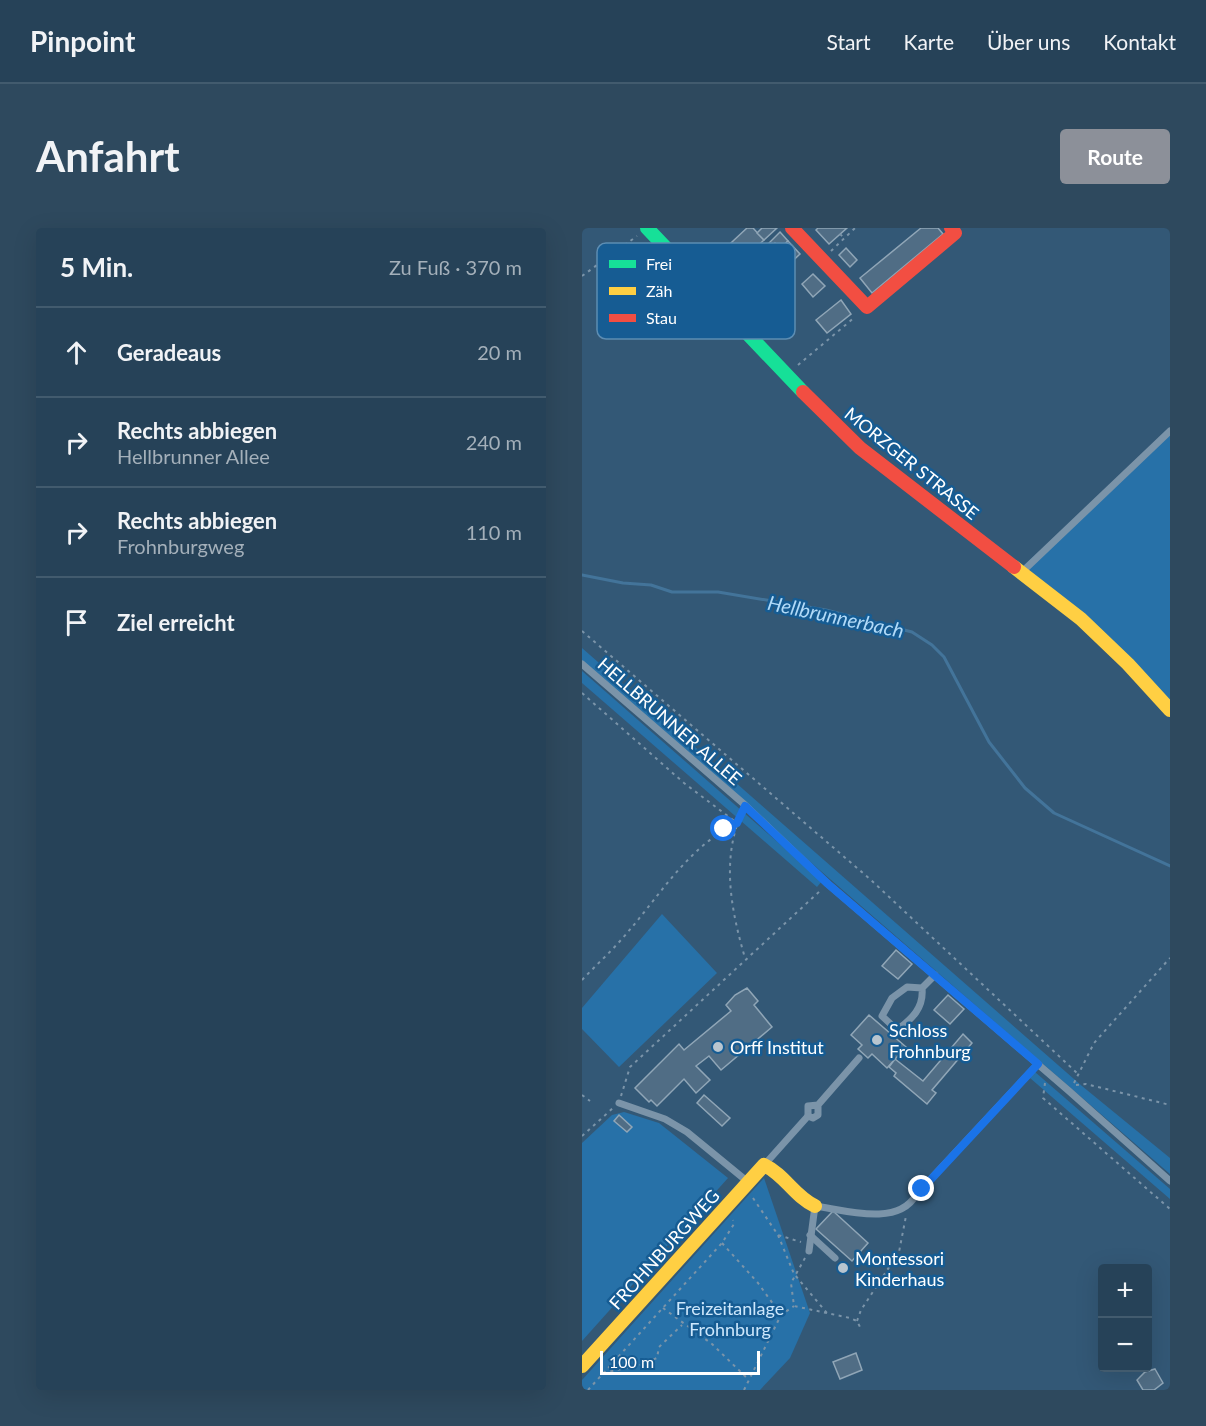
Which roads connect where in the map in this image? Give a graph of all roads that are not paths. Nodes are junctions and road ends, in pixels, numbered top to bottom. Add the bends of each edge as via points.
1 (792, 228) edge
2 (951, 228) edge
3 (645, 231) edge
4 (657, 243) edge
5 (751, 339) edge
6 (1170, 431) edge
7 (1022, 572) junction
8 (582, 664) edge
9 (1170, 710) edge
10 (934, 975) junction
11 (922, 988) junction
12 (859, 1058) dead end
13 (1038, 1064) junction
14 (619, 1104) road end
15 (764, 1165) junction
16 (1170, 1181) edge
17 (746, 1185) junction
18 (815, 1206) junction
19 (811, 1239) junction
20 (809, 1251) road end
21 (835, 1257) dead end
22 (582, 1366) edge

1 - 2 street via 867,307 955,233
3 - 4 street, MORZGER STRASSE
5 - 7 street, MORZGER STRASSE via 816,407 882,466
6 - 7 lane
7 - 9 street, MORZGER STRASSE via 1093,630
8 - 10 lane, HELLBRUNNER ALLEE
10 - 11 lane
10 - 13 lane, HELLBRUNNER ALLEE
11 - 11 lane via 908,987 892,998 882,1016 897,1030 913,1018 924,1000
12 - 15 lane via 818,1105 818,1115 808,1116
13 - 16 lane, HELLBRUNNER ALLEE
13 - 18 lane via 911,1203 879,1214
14 - 17 lane via 665,1119 687,1132
15 - 17 street, FROHNBURGWEG
15 - 18 street via 778,1170 803,1202
17 - 22 street, FROHNBURGWEG
18 - 19 lane
19 - 20 lane
19 - 21 lane

